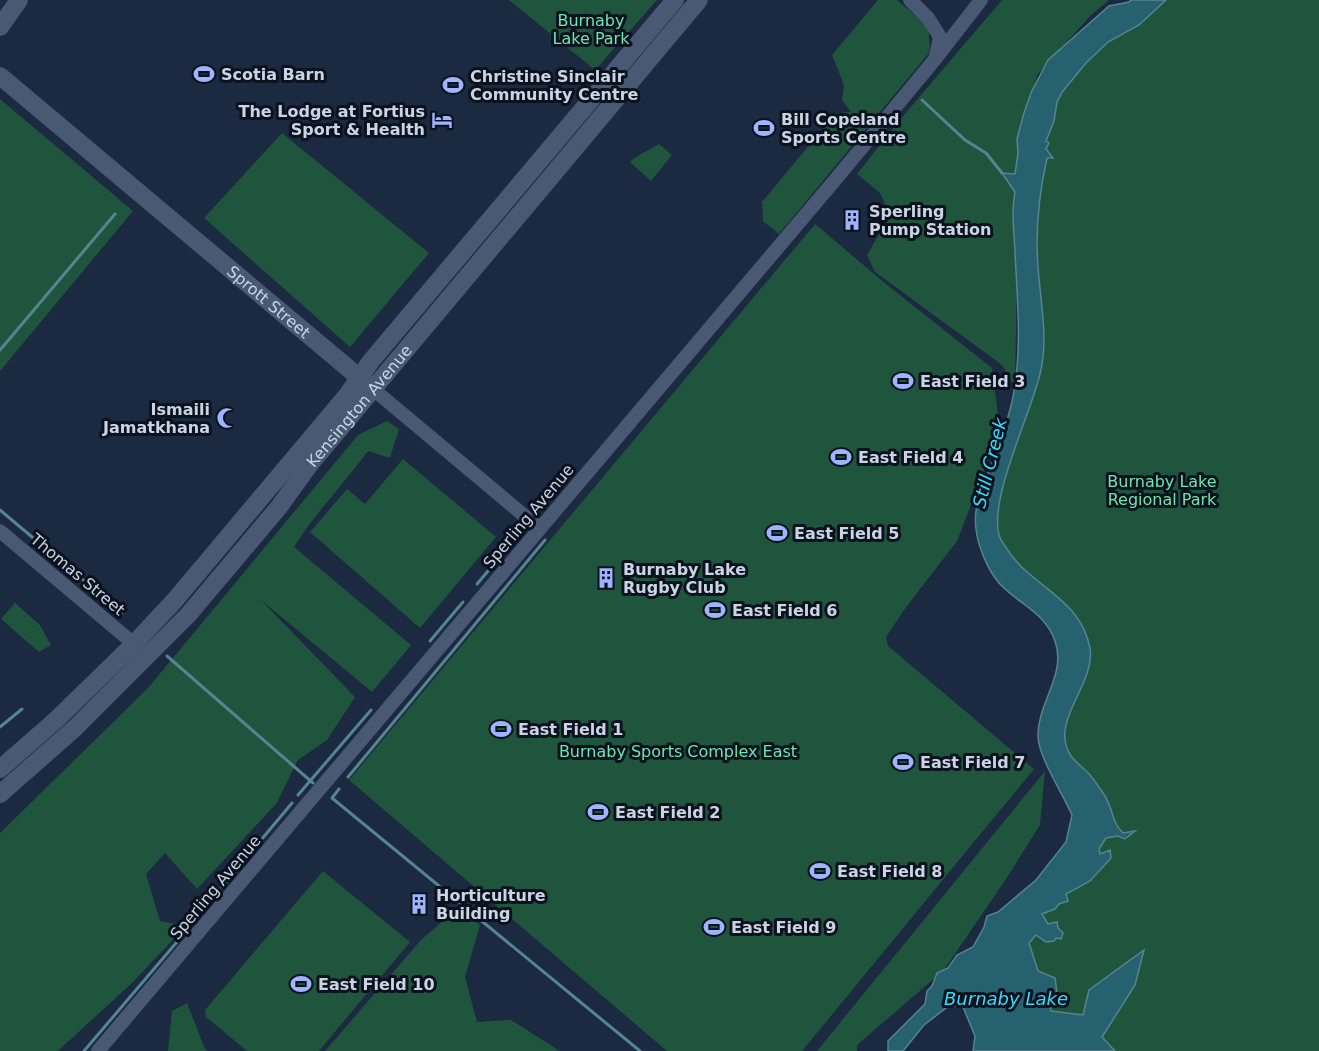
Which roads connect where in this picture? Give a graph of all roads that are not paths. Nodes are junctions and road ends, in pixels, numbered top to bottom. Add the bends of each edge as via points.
1 (19, 0) edge
2 (675, 0) edge
3 (699, 0) edge
4 (910, 0) edge
5 (981, 0) edge
6 (0, 27) edge
7 (936, 58) junction
8 (0, 76) edge
9 (366, 383) junction
10 (539, 528) junction
11 (0, 531) edge
12 (140, 650) junction
13 (0, 769) edge
14 (0, 794) edge
15 (98, 1051) edge

1 - 6 main road
2 - 9 main road, Kensington Avenue via 371,361
3 - 9 main road, Kensington Avenue
4 - 7 street via 940,37
5 - 7 street, Sperling Avenue
7 - 10 street, Sperling Avenue
8 - 9 main road, Sprott Street
9 - 10 street, Sprott Street
9 - 12 main road, Kensington Avenue via 238,556 188,615
10 - 15 street, Sperling Avenue
11 - 12 street, Thomas Street
12 - 13 main road, Kensington Avenue
12 - 14 main road, Kensington Avenue via 75,728

